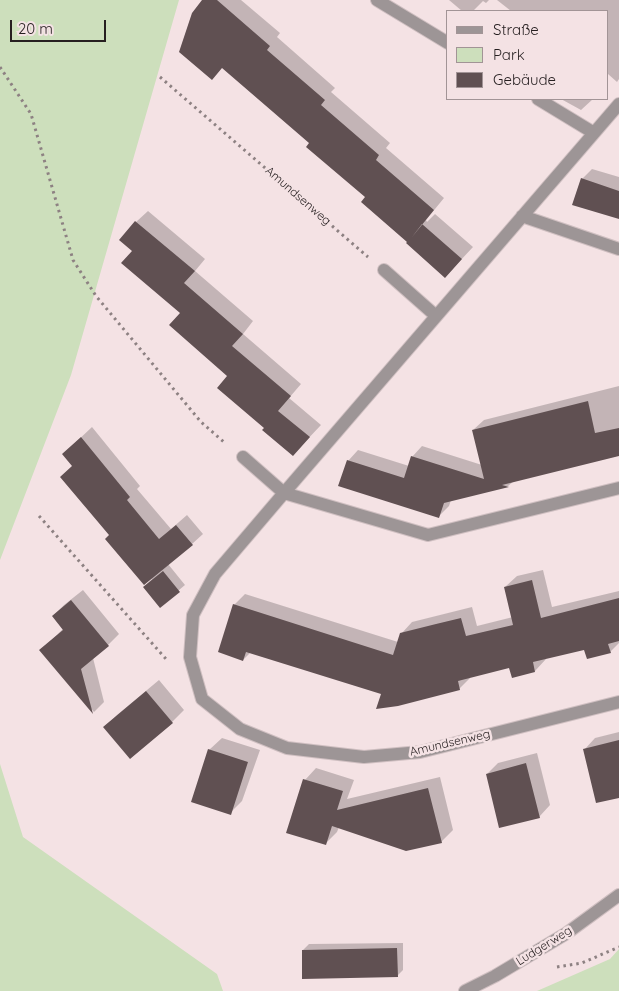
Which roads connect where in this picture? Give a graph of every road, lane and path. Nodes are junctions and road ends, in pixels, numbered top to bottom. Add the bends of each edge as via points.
1 (377, 0) edge
2 (446, 43) edge
3 (0, 67) edge
4 (160, 77) dead end
5 (540, 100) edge
6 (619, 104) edge
7 (594, 133) junction
8 (522, 216) junction
9 (619, 249) edge
10 (384, 270) joint
11 (436, 316) junction
12 (243, 458) joint
13 (619, 488) edge
14 (284, 493) junction
15 (39, 516) dead end
16 (169, 662) dead end
17 (619, 702) edge
18 (619, 895) edge
19 (466, 991) edge

1 - 2 street
3 - 12 path via 31,114 73,260 96,296 201,422
4 - 10 path, Amundsenweg
5 - 7 street
6 - 7 street, Amundsenweg
7 - 8 street, Amundsenweg
8 - 9 street
8 - 11 street, Amundsenweg
10 - 11 street
11 - 14 street, Amundsenweg
12 - 14 street
13 - 14 street via 428,535
14 - 17 street, Amundsenweg via 216,574 193,615 190,657 202,699 240,729 287,748 364,758 420,752
15 - 16 path
18 - 19 street, Ludgerweg via 567,933

